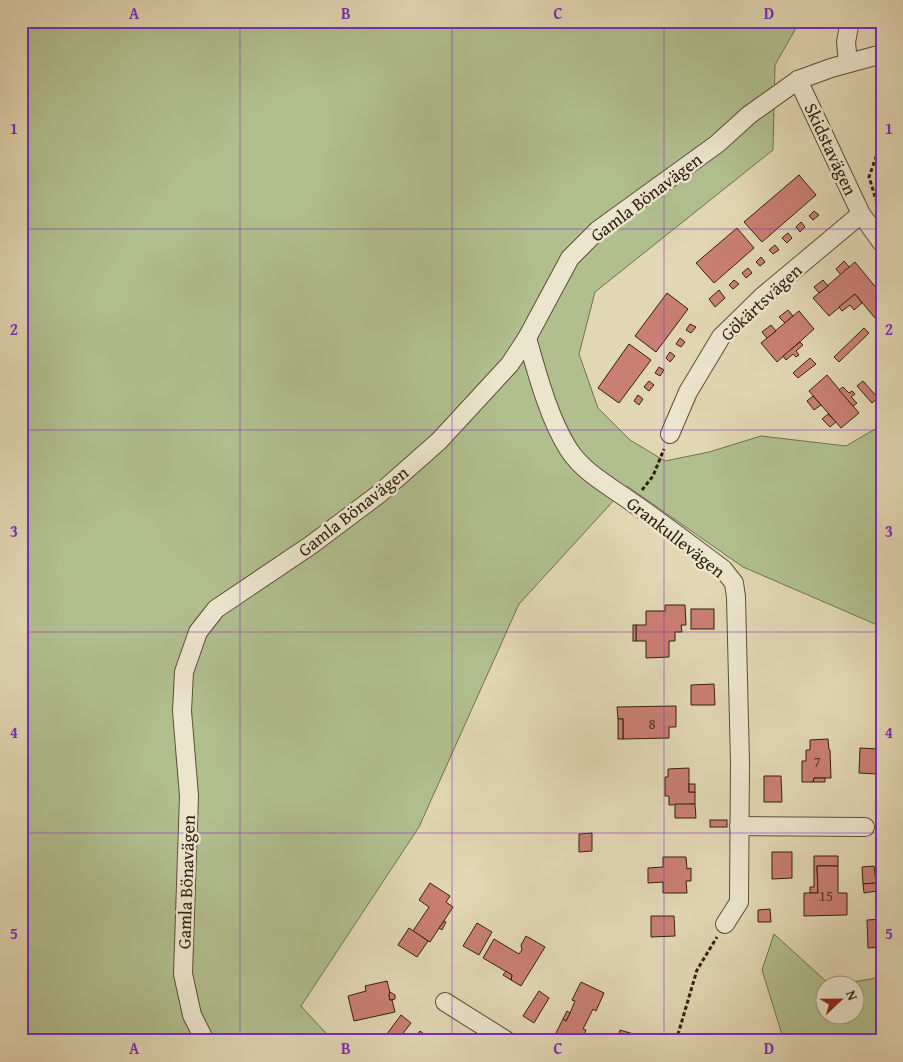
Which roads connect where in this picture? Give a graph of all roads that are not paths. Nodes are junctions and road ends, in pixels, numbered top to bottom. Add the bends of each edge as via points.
1 (850, 21) edge
2 (882, 54) edge
3 (848, 63) junction
4 (792, 84) junction
5 (861, 214) junction
6 (882, 243) edge
7 (527, 338) junction
8 (670, 434) road end
9 (739, 826) junction
10 (864, 827) dead end
11 (725, 924) road end
12 (445, 1002) dead end
13 (205, 1041) edge
14 (507, 1041) edge

1 - 3 street via 846,42
2 - 3 street, Gamla Bönavägen
3 - 4 street, Gamla Bönavägen
4 - 5 street, Skidstavägen
4 - 7 street, Gamla Bönavägen via 718,144 598,230 570,258
5 - 6 street, Skidstavägen
5 - 8 street, Gökärtsvägen via 763,296 721,337 688,392
7 - 9 street, Grankullevägen via 539,382 569,450 588,473 723,569 734,583
7 - 13 street, Gamla Bönavägen via 510,364 439,441 380,494 216,610 198,632 184,672 182,711 189,796 183,974 192,1015
9 - 10 street
9 - 11 street, Grankullevägen via 738,902
12 - 14 street

